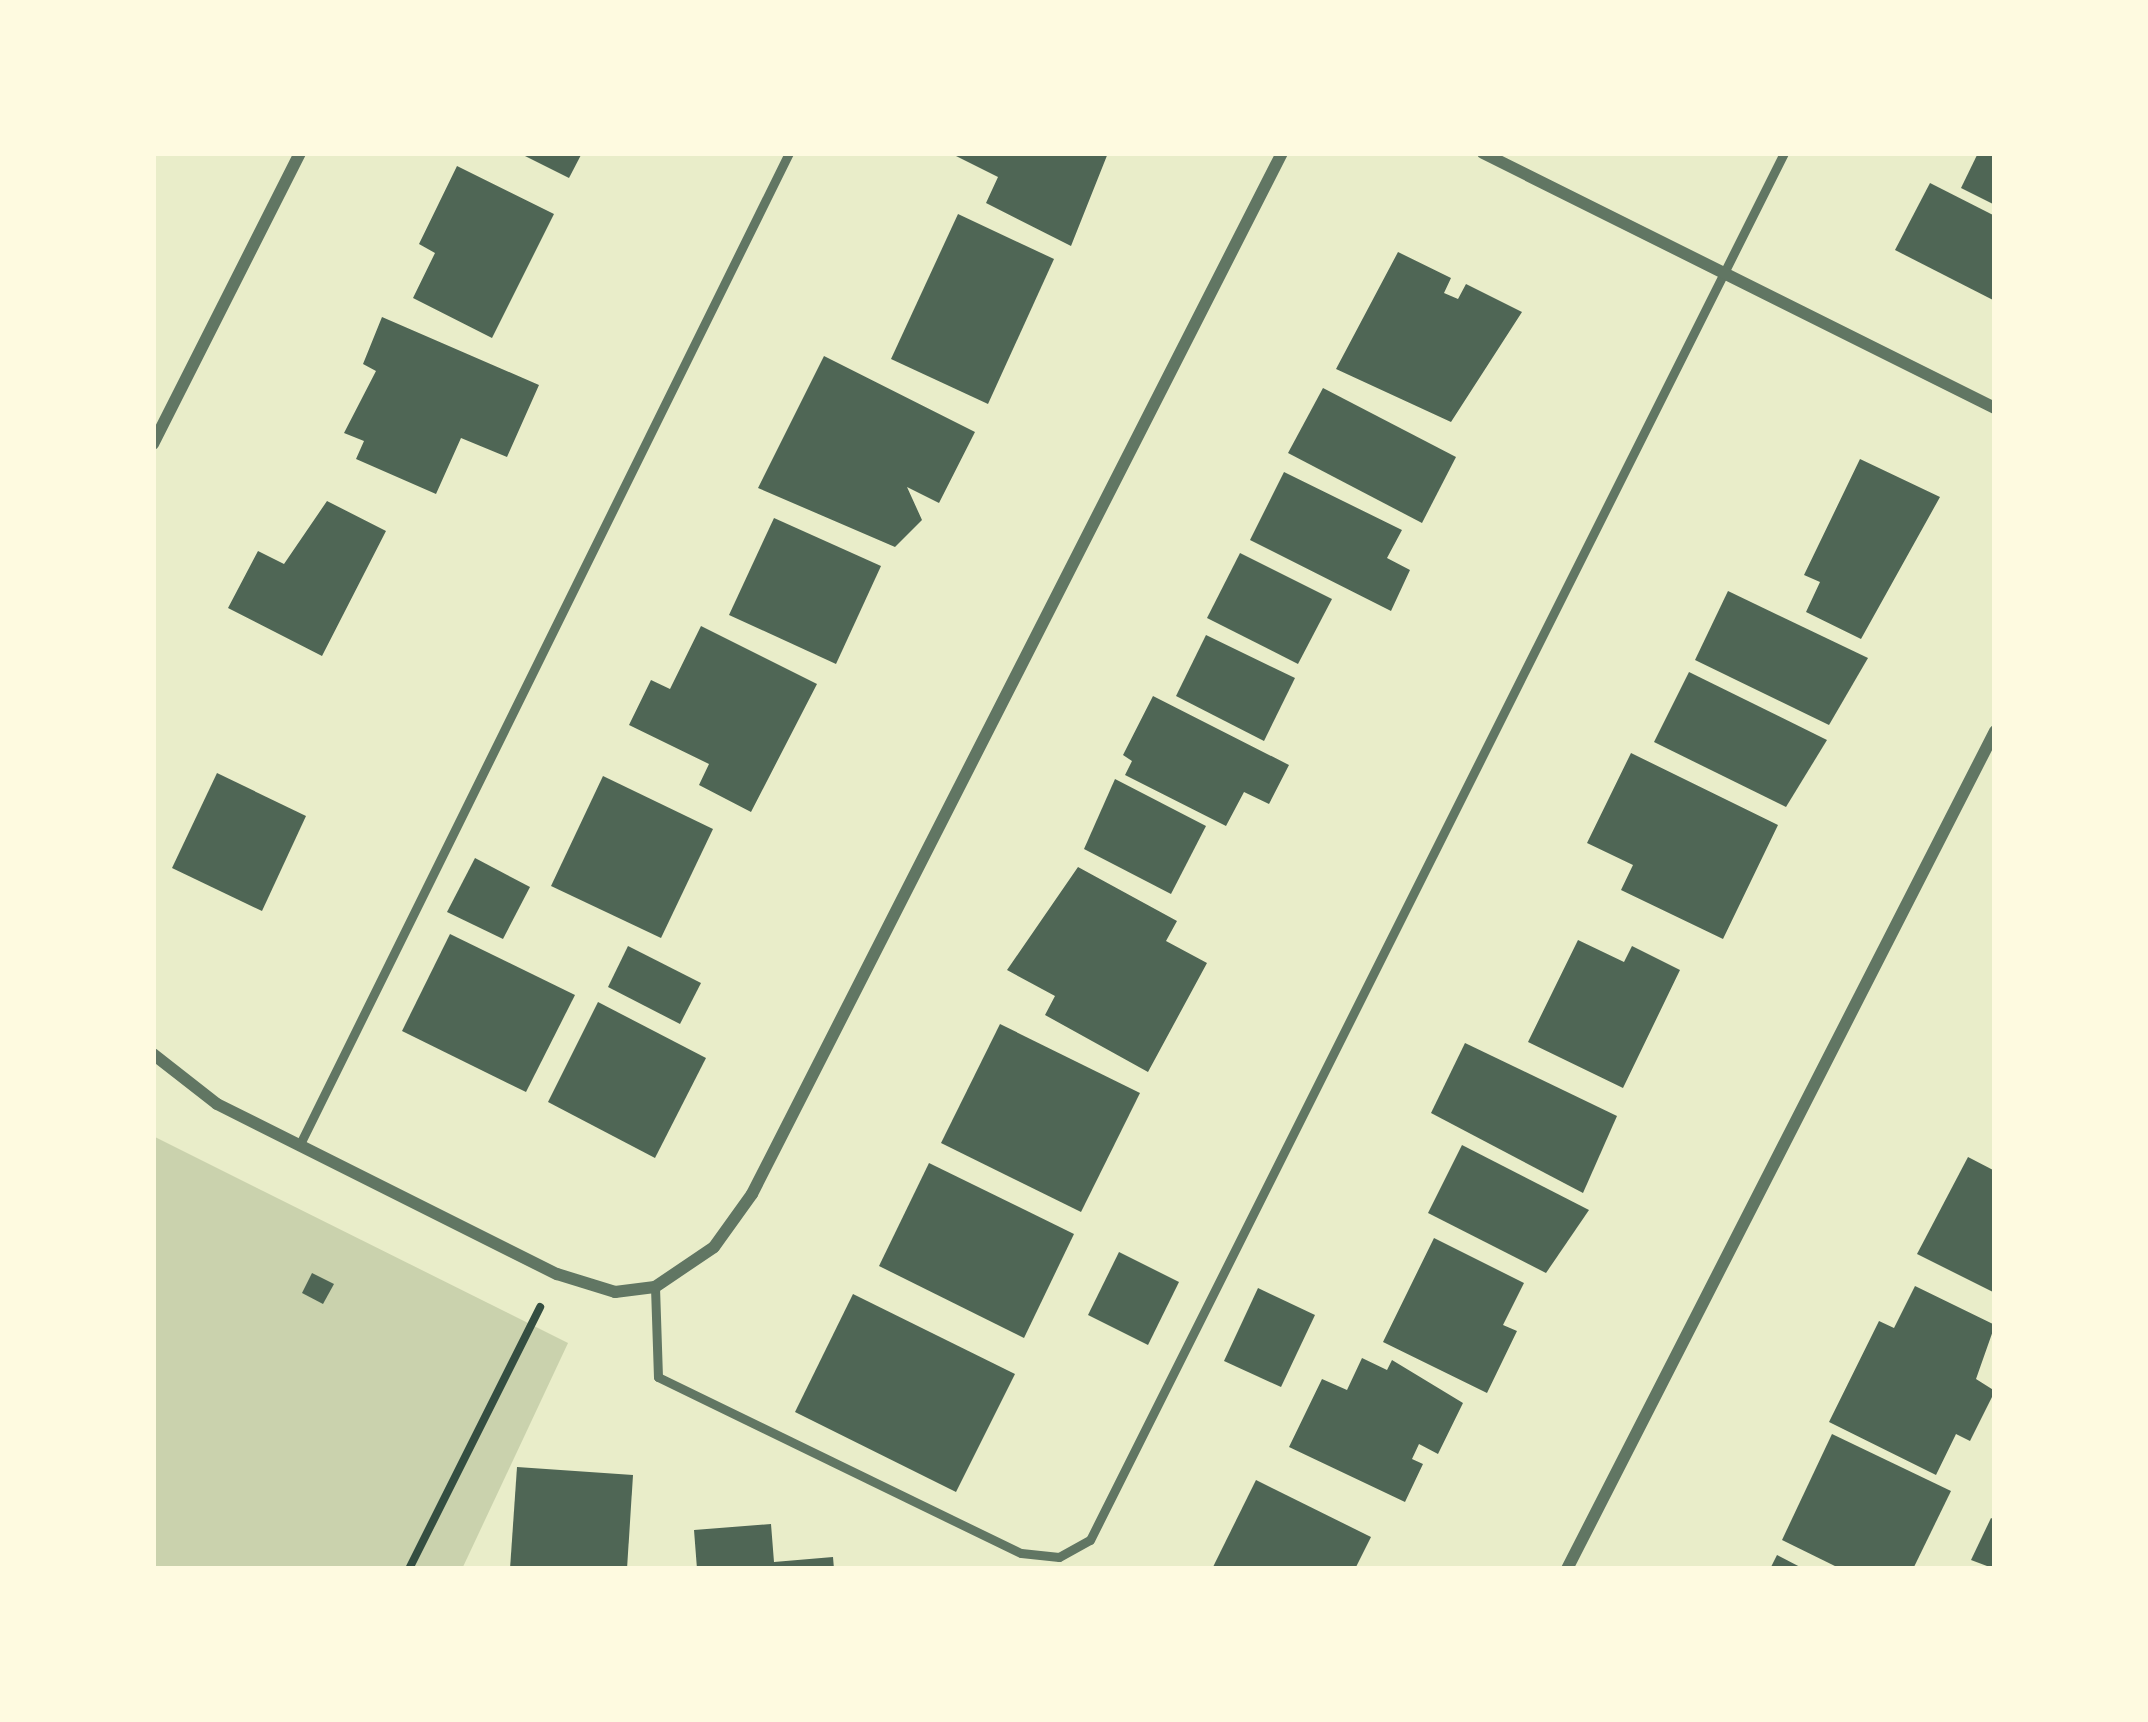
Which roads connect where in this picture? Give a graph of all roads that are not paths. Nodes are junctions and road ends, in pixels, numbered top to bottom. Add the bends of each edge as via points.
1 (300, 153) edge
2 (789, 153) edge
3 (1282, 153) edge
4 (1483, 153) edge
5 (1784, 153) edge
6 (1724, 272) junction
7 (1995, 408) edge
8 (153, 444) edge
9 (1995, 731) edge
10 (153, 1054) edge
11 (299, 1145) junction
12 (655, 1287) junction
13 (1567, 1569) edge

1 - 8 street
2 - 11 lane
3 - 12 street via 752,1194 714,1247
4 - 6 street
5 - 6 lane
6 - 7 street
6 - 12 lane via 1090,1540 1059,1557 1021,1553 658,1377
9 - 13 street
10 - 11 street via 217,1104
11 - 12 street via 557,1274 615,1292

